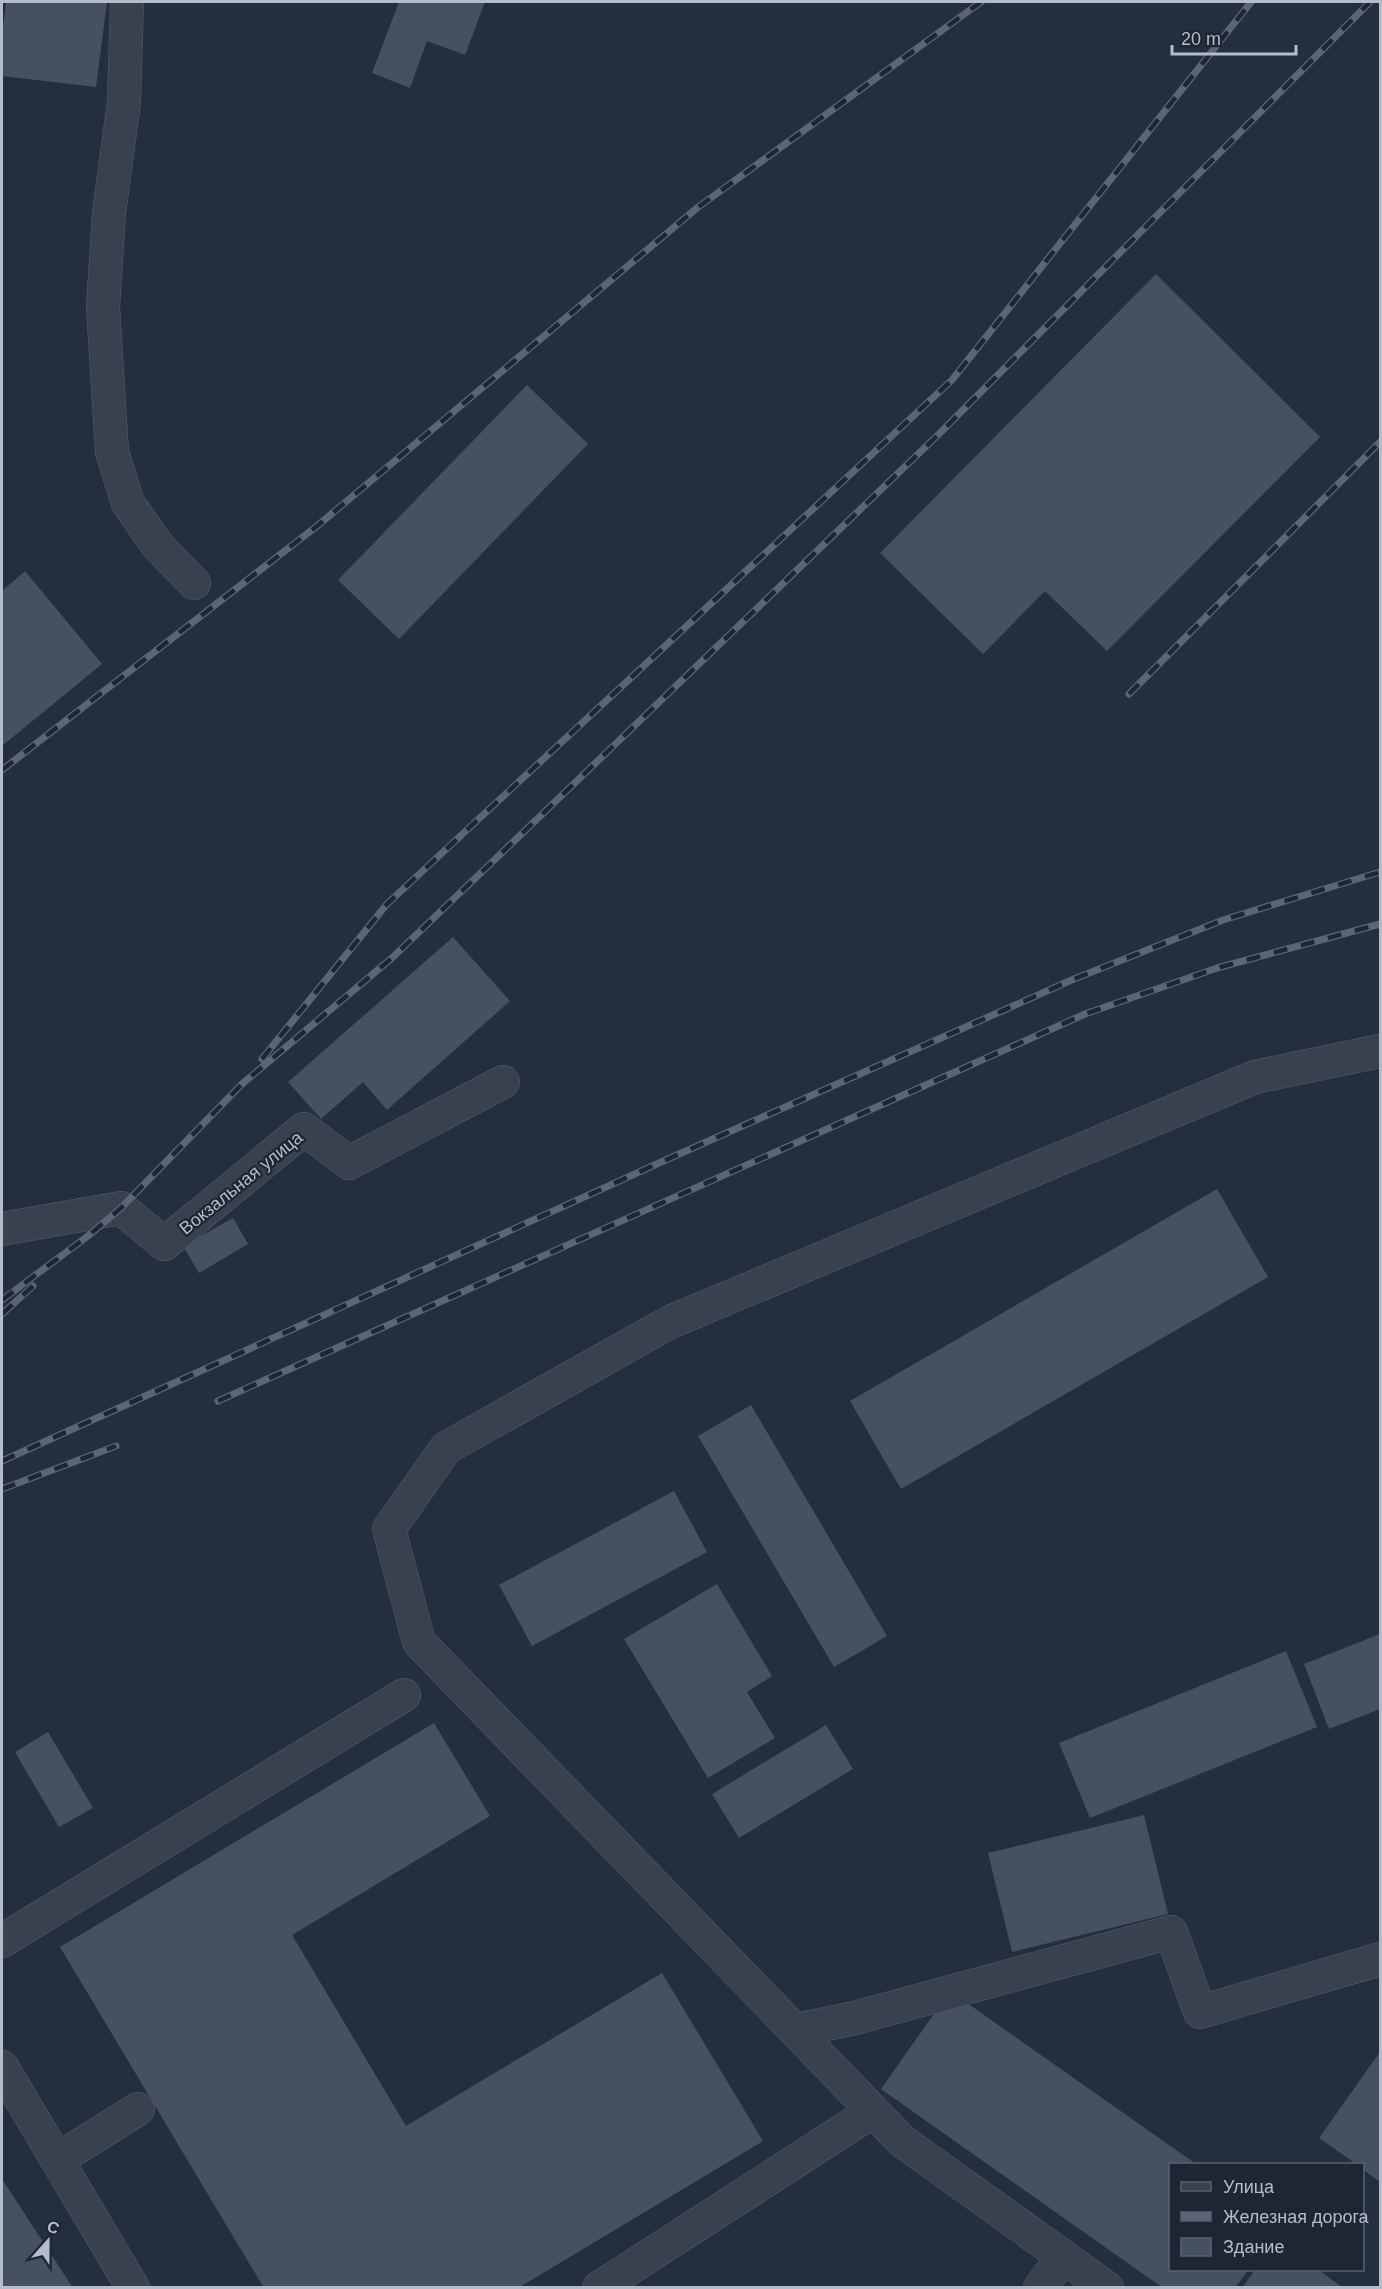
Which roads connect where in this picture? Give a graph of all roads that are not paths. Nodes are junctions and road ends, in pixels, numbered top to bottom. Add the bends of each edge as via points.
1 (127, 2) edge
2 (195, 583) dead end
3 (1380, 1052) edge
4 (503, 1082) dead end
5 (2, 1229) edge
6 (404, 1695) dead end
7 (2, 1941) edge
8 (1380, 1959) edge
9 (796, 2030) junction
10 (2, 2067) edge
11 (138, 2109) dead end
12 (873, 2111) junction
13 (57, 2160) junction
14 (1063, 2256) junction
15 (133, 2288) edge
16 (599, 2288) edge
17 (1040, 2288) edge
18 (1107, 2288) edge

1 - 2 street via 124,102 109,213 103,307 112,452 128,503 158,546
3 - 9 street via 1255,1077 670,1322 446,1448 389,1529 419,1642
4 - 5 street, Вокзальная улица via 349,1163 304,1129 164,1244 121,1208
6 - 7 street
8 - 9 street via 1200,2012 1171,1932 855,2018
9 - 12 street
10 - 13 street
11 - 13 street
12 - 14 street via 902,2141
12 - 16 street
13 - 15 street
14 - 17 street
14 - 18 street

